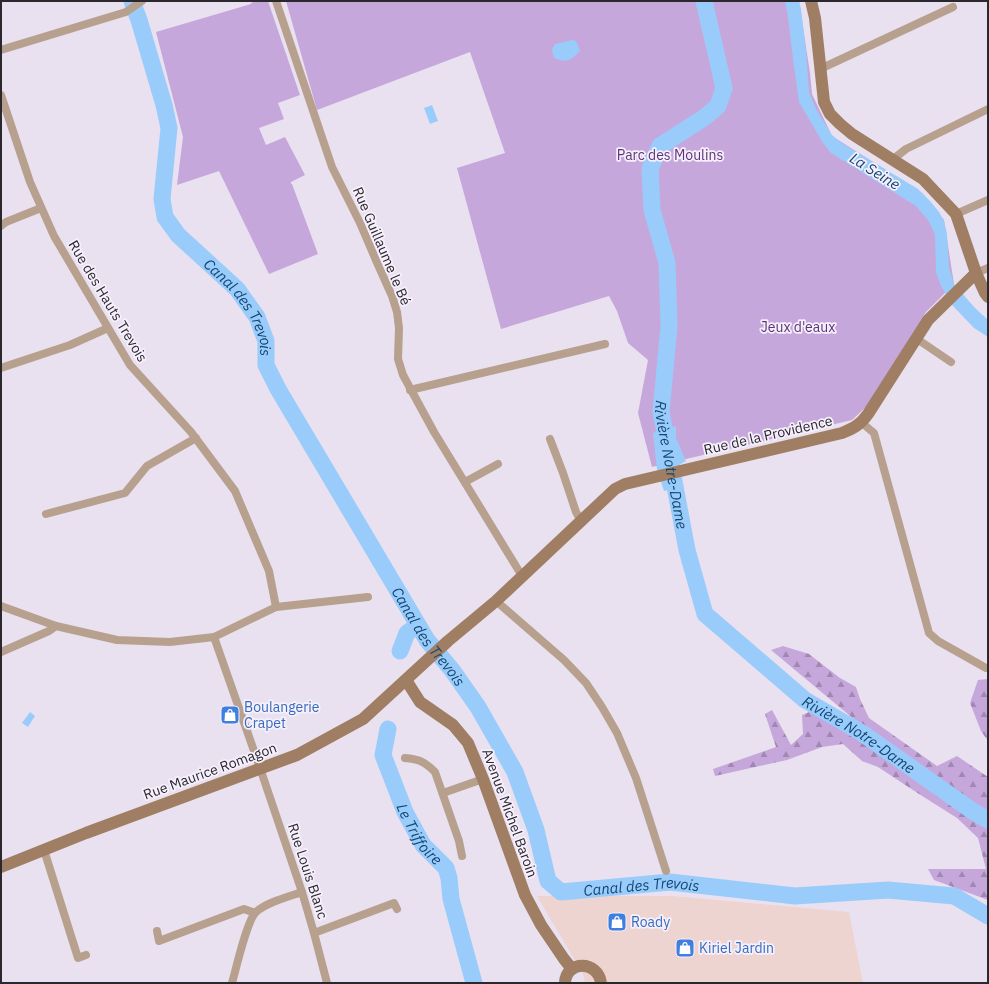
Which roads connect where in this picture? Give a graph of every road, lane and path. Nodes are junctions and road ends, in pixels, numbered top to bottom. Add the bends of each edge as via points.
1 (142, 1) edge
2 (276, 1) edge
3 (811, 1) edge
4 (953, 8) dead end
5 (1, 50) edge
6 (820, 68) junction
7 (1, 95) edge
8 (988, 109) edge
9 (892, 160) junction
10 (988, 200) edge
11 (41, 208) junction
12 (956, 214) junction
13 (1, 226) edge
14 (988, 268) edge
15 (976, 273) junction
16 (988, 297) edge
17 (108, 328) junction
18 (917, 339) junction
19 (605, 344) dead end
20 (951, 362) dead end
21 (1, 368) edge
22 (410, 390) junction
23 (862, 423) junction
24 (196, 438) junction
25 (550, 439) dead end
26 (498, 464) dead end
27 (465, 482) junction
28 (46, 514) dead end
29 (581, 521) junction
30 (522, 576) junction
31 (368, 597) dead end
32 (496, 601) junction
33 (1, 606) edge
34 (276, 607) junction
35 (56, 626) junction
36 (214, 637) junction
37 (448, 641) joint
38 (1, 652) edge
39 (988, 668) edge
40 (406, 680) junction
41 (405, 758) dead end
42 (260, 768) junction
43 (483, 779) junction
44 (443, 793) junction
45 (44, 850) junction
46 (462, 856) dead end
47 (1, 867) edge
48 (666, 870) dead end
49 (302, 892) junction
50 (397, 909) dead end
51 (255, 913) junction
52 (158, 932) dead end
53 (314, 933) junction
54 (86, 955) dead end
55 (572, 969) junction
56 (232, 983) edge
57 (327, 983) edge
58 (565, 983) edge
59 (601, 983) edge

1 - 5 street via 126,12
2 - 22 street, Rue Guillaume le Bé via 332,166 392,296 400,328 398,359
3 - 6 street
4 - 6 street
6 - 9 street via 824,102 830,114 852,134
7 - 11 street, Rue des Hauts Trevois
8 - 9 street via 906,149
9 - 12 street via 923,179
10 - 12 street
11 - 13 street
11 - 17 street, Rue des Hauts Trevois via 54,236
12 - 15 street
14 - 15 street
15 - 16 street
15 - 18 street via 928,320
17 - 21 street via 70,345
17 - 24 street, Rue des Hauts Trevois via 130,365
18 - 20 street
18 - 23 street
19 - 22 street
22 - 27 street, Rue Guillaume le Bé
23 - 29 street, Rue de la Providence via 842,433 625,484 615,489
23 - 39 street via 874,433 929,633 938,641
24 - 28 street via 147,466 125,493
24 - 34 street, Rue des Hauts Trevois via 235,491 269,571
25 - 29 street
26 - 27 street
27 - 30 street, Rue Guillaume le Bé
29 - 30 street, Rue de la Providence
30 - 32 street, Rue de la Providence
31 - 34 street
32 - 37 street, Rue de la Providence
32 - 48 street via 564,660 586,683 602,708 617,733 636,778
33 - 35 street
34 - 36 street
35 - 36 street via 117,640 170,642
35 - 38 street
36 - 42 street, Rue Louis Blanc
37 - 40 street, Rue Maurice Romagon
40 - 42 street, Rue Maurice Romagon via 363,719 297,755
40 - 43 street, Avenue Michel Baroin via 420,702 453,725 468,743
41 - 44 street via 427,764 435,772
42 - 45 street, Rue Maurice Romagon
42 - 49 street, Rue Louis Blanc
43 - 44 street
43 - 55 street, Avenue Michel Baroin via 525,895 541,924
44 - 46 street
45 - 47 street, Rue Maurice Romagon
45 - 54 street via 78,958
49 - 51 street via 266,905
49 - 53 street, Rue Louis Blanc
50 - 53 street via 394,903
51 - 52 street via 244,909 159,941
51 - 56 street via 249,924
53 - 57 street, Rue Louis Blanc
55 - 58 street
55 - 59 street via 588,966 597,973

